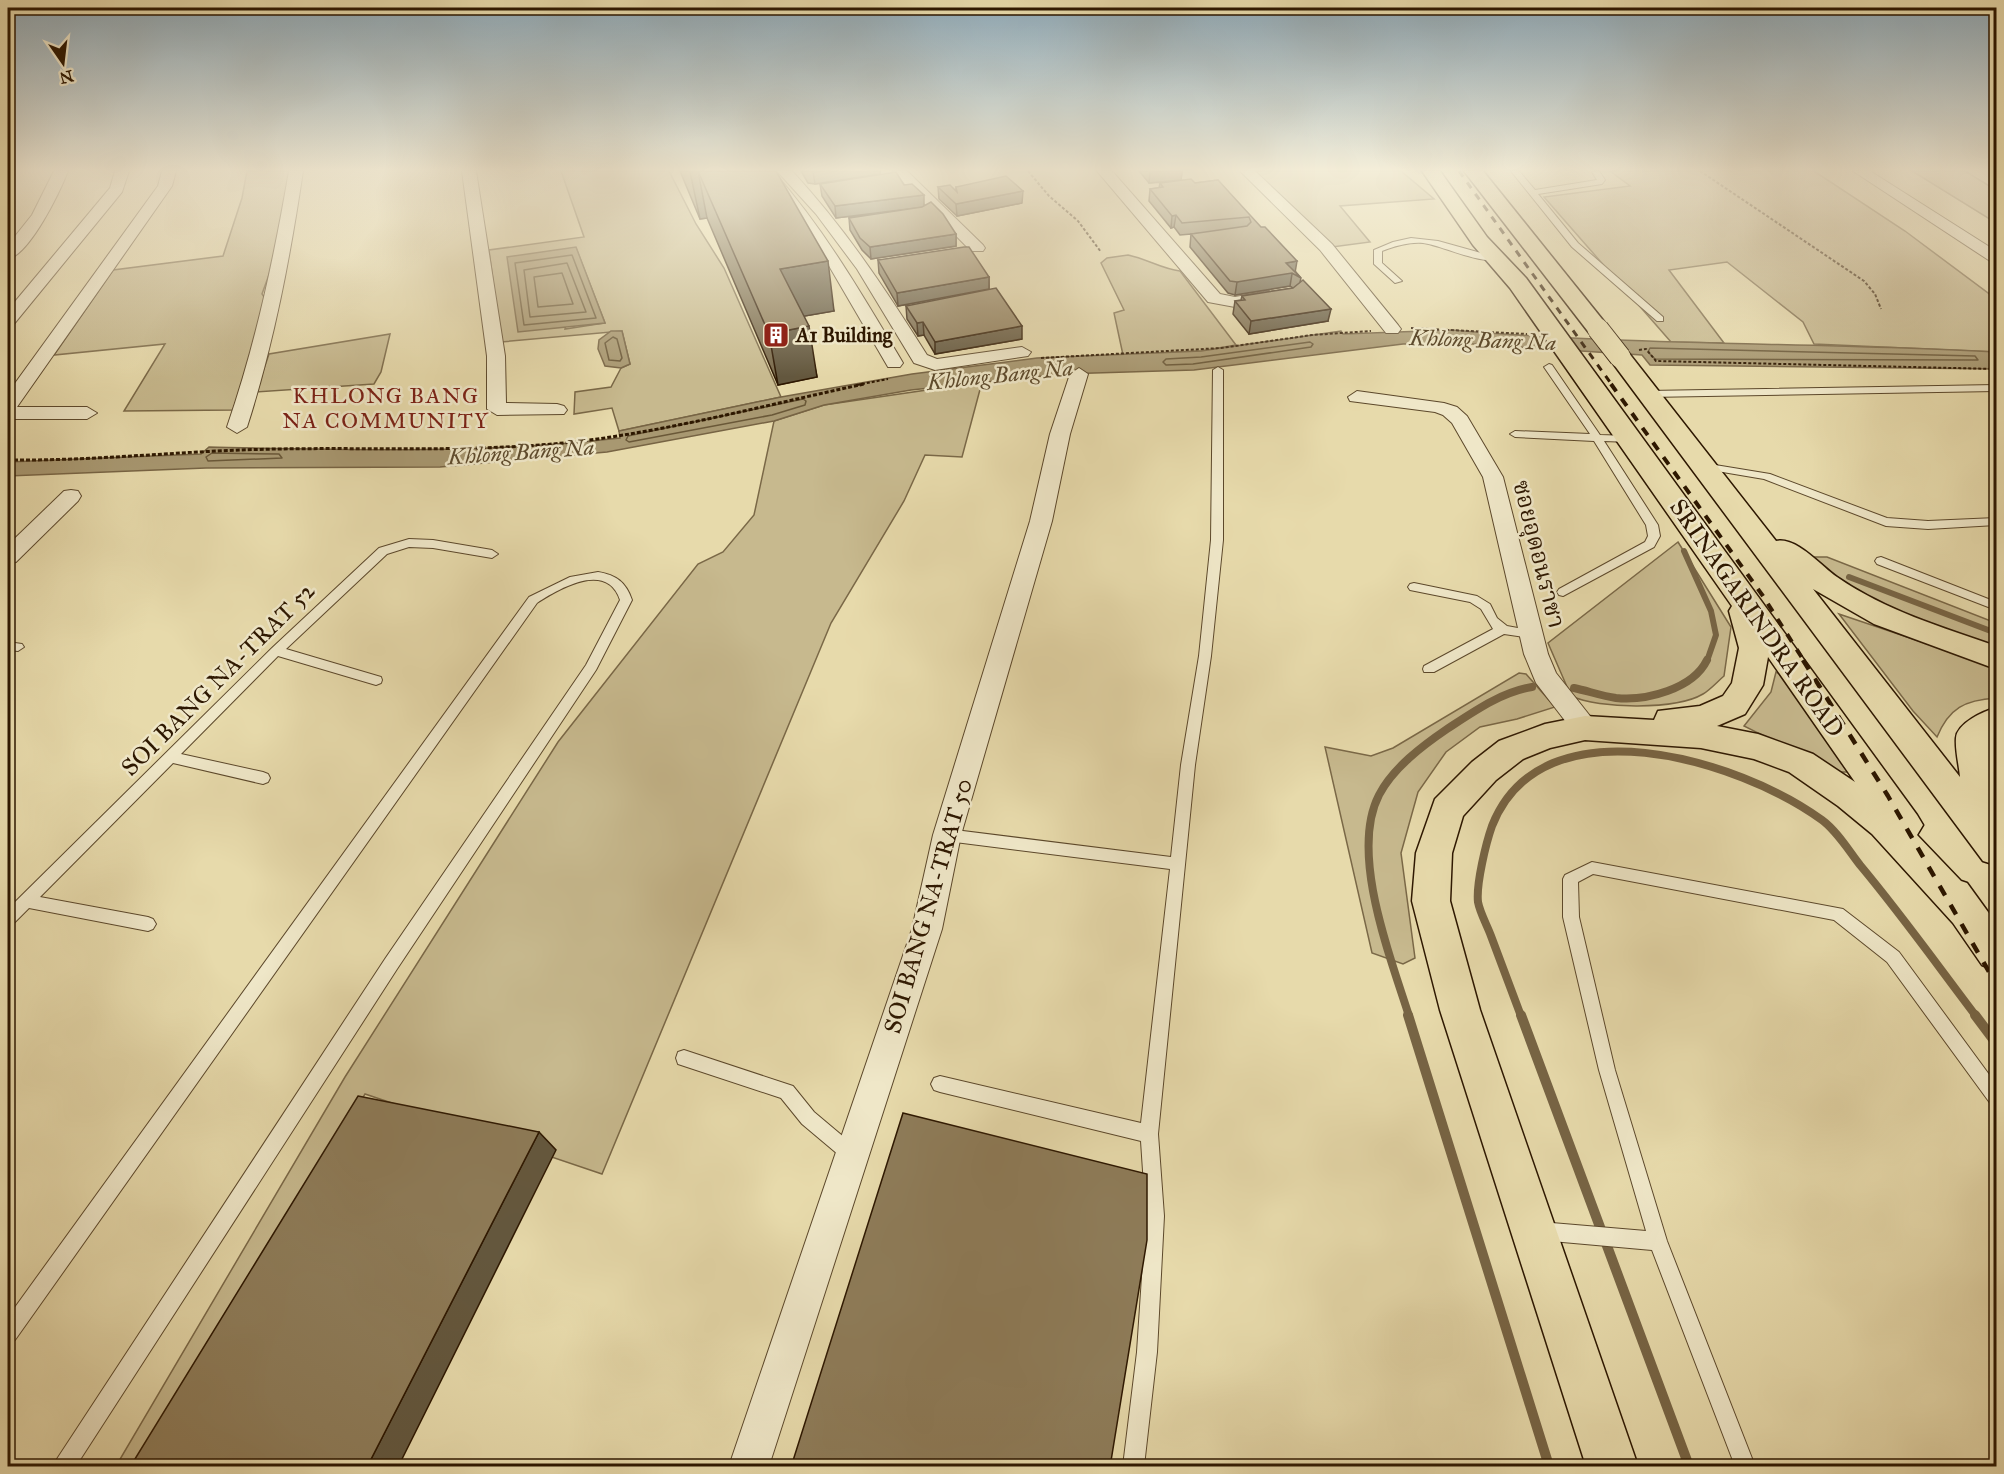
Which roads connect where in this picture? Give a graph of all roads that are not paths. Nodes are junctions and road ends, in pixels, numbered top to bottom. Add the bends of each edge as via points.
1 (22, 240) edge
2 (75, 240) edge
3 (127, 240) edge
4 (286, 240) edge
5 (479, 240) edge
6 (819, 240) edge
7 (843, 240) edge
8 (969, 240) edge
9 (1172, 240) edge
10 (1319, 240) edge
11 (1479, 240) edge
12 (1494, 240) edge
13 (1525, 240) edge
14 (1544, 240) edge
15 (1570, 240) edge
16 (1968, 240) edge
17 (977, 248) dead end
18 (8, 254) edge
19 (1495, 258) junction
20 (1996, 258) edge
21 (886, 265) edge
22 (864, 268) junction
23 (1398, 281) dead end
24 (1518, 283) junction
25 (1565, 284) junction
26 (1290, 293) edge
27 (914, 310) edge
28 (892, 314) junction
29 (1660, 319) dead end
30 (8, 320) edge
31 (1392, 329) road end
32 (1030, 355) road end
33 (1559, 361) junction
34 (894, 363) dead end
35 (1218, 370) dead end
36 (1079, 374) dead end
37 (1996, 388) edge
38 (1648, 394) junction
39 (1357, 397) dead end
40 (8, 406) edge
41 (557, 410) dead end
42 (8, 413) edge
43 (87, 413) dead end
44 (237, 427) dead end
45 (1515, 434) dead end
46 (1596, 436) junction
47 (1630, 439) junction
48 (1702, 466) junction
49 (71, 496) dead end
50 (1739, 514) junction
51 (1996, 522) edge
52 (492, 554) dead end
53 (8, 557) edge
54 (1881, 561) dead end
55 (1414, 587) dead end
56 (1563, 592) dead end
57 (1740, 596) junction
58 (1996, 606) edge
59 (1502, 630) junction
60 (1531, 634) junction
61 (276, 651) junction
62 (1996, 658) edge
63 (1429, 669) dead end
64 (376, 680) dead end
65 (1996, 720) edge
66 (1595, 728) junction
67 (170, 757) junction
68 (263, 778) dead end
69 (1996, 818) edge
70 (947, 835) junction
71 (1996, 850) edge
72 (1178, 864) junction
73 (26, 901) junction
74 (1967, 912) junction
75 (8, 918) edge
76 (148, 924) dead end
77 (1996, 953) edge
78 (684, 1058) dead end
79 (940, 1084) dead end
80 (1996, 1097) edge
81 (1149, 1134) junction
82 (852, 1155) junction
83 (1532, 1230) junction
84 (1658, 1241) junction
85 (8, 1333) edge
86 (64, 1467) edge
87 (749, 1467) edge
88 (1133, 1467) edge
89 (1612, 1467) edge
90 (1745, 1467) edge

1 - 18 street
2 - 30 street
3 - 40 street
4 - 44 street via 267,334
5 - 41 street via 496,356 497,409
6 - 34 street
7 - 22 street
8 - 17 street
9 - 26 street via 1214,298 1235,302
10 - 31 street
11 - 19 main road, SRINAGARINDRA ROAD
12 - 24 main road, SRINAGARINDRA ROAD
13 - 25 main road, SRINAGARINDRA ROAD
14 - 25 main road, SRINAGARINDRA ROAD
15 - 29 lane
16 - 20 street
19 - 23 lane via 1471,255 1433,240 1394,244 1378,250 1378,264
19 - 24 main road, SRINAGARINDRA ROAD
21 - 22 street
22 - 28 street
24 - 33 main road, SRINAGARINDRA ROAD via 1550,328
25 - 38 main road, SRINAGARINDRA ROAD, bridge via 1598,328 1628,354
27 - 28 street
28 - 32 street via 920,359 935,364
33 - 46 lane
33 - 47 main road, SRINAGARINDRA ROAD
35 - 72 lane via 1217,540
36 - 70 street, SOI BANG NA-TRAT 50 via 1060,434 1041,521
37 - 38 lane
38 - 48 main road, SRINAGARINDRA ROAD
39 - 60 street, ซอยอุดอนราชา via 1437,407 1460,420 1493,477
42 - 43 street
45 - 46 lane
46 - 47 lane
46 - 56 lane via 1652,525 1654,536 1650,544
47 - 57 main road, SRINAGARINDRA ROAD
48 - 50 main road, SRINAGARINDRA ROAD
48 - 51 lane via 1766,476 1886,522
49 - 53 street
50 - 62 main road via 1820,580 1851,600 1902,624
50 - 71 main road, SRINAGARINDRA ROAD
52 - 61 lane, SOI BANG NA-TRAT 52 via 409,543 382,551
54 - 58 lane
55 - 59 lane via 1481,602
57 - 66 main road via 1754,648 1747,685 1734,705 1703,718
57 - 74 main road, SRINAGARINDRA ROAD
59 - 60 lane
59 - 63 lane
60 - 66 street, ซอยอุดอนราชา via 1545,677
61 - 64 lane
61 - 67 lane, SOI BANG NA-TRAT 52
65 - 69 main road via 1972,737 1978,784
66 - 74 main road via 1701,735 1758,747 1801,763 1884,824
66 - 83 main road via 1511,750 1484,771 1448,809 1434,853 1431,901 1460,1010
67 - 68 lane
67 - 73 lane, SOI BANG NA-TRAT 52
70 - 72 lane
70 - 82 street, SOI BANG NA-TRAT 50 via 927,929
72 - 81 lane
73 - 75 lane, SOI BANG NA-TRAT 52
73 - 76 lane
74 - 77 main road, SRINAGARINDRA ROAD
78 - 82 lane via 787,1092 808,1118
79 - 81 lane
80 - 84 lane via 1893,957 1838,914 1592,868 1570,879 1572,917 1607,1070
81 - 88 lane via 1155,1216 1147,1352
82 - 87 street, SOI BANG NA-TRAT 50
83 - 84 lane
83 - 89 main road
84 - 90 lane
85 - 86 lane via 533,600 555,584 586,577 610,578 620,584 626,600 591,667 391,964

